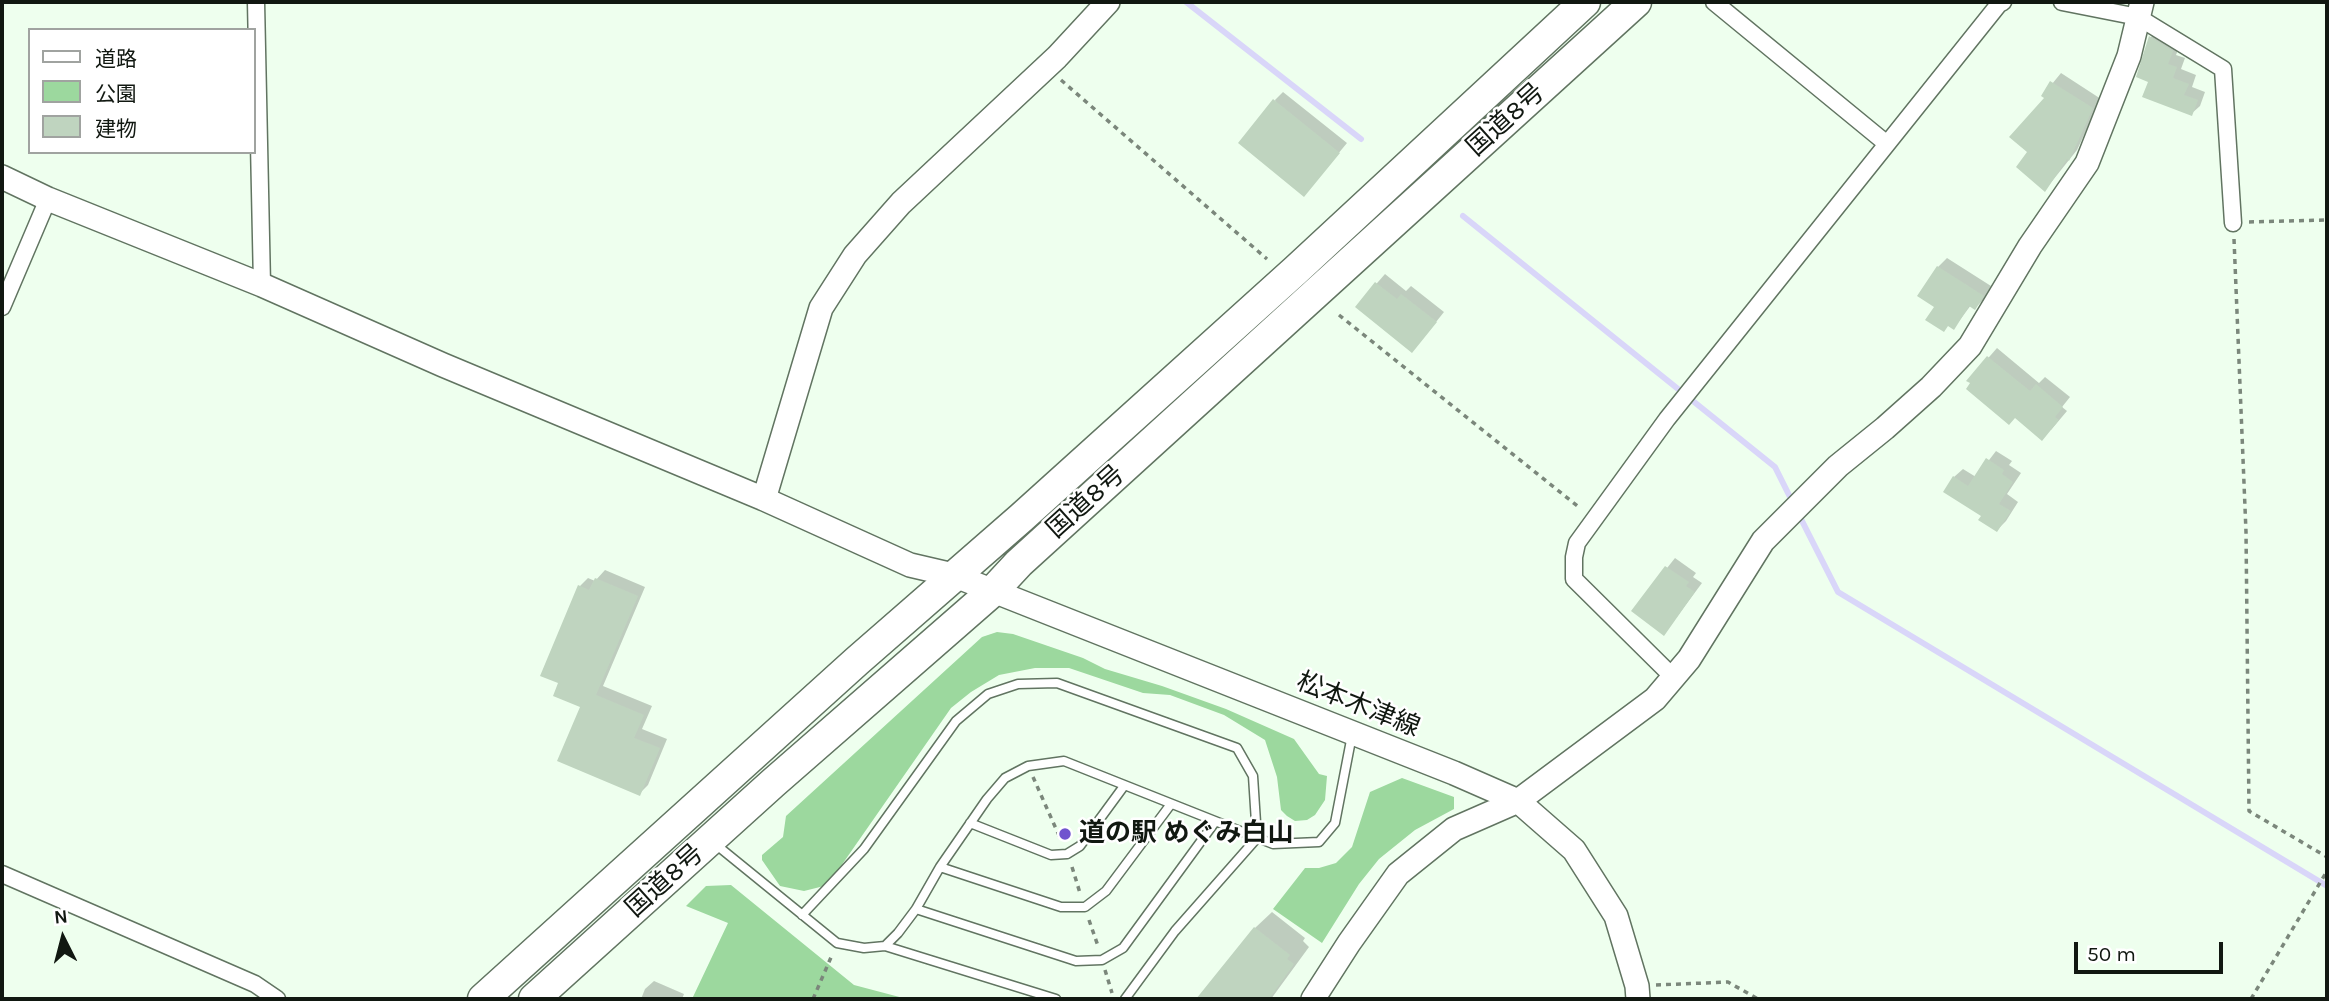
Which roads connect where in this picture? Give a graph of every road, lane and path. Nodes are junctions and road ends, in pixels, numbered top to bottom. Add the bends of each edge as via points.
1 (256, 2) edge
2 (1108, 2) edge
3 (1585, 2) edge
4 (1636, 2) edge
5 (1714, 2) edge
6 (2003, 2) edge
7 (2062, 2) edge
8 (2140, 9) edge
9 (1046, 68) junction
10 (1887, 144) junction
11 (2, 177) edge
12 (48, 199) junction
13 (2327, 220) edge
14 (2233, 223) junction
15 (1267, 259) dead end
16 (262, 285) junction
17 (2, 307) edge
18 (1339, 315) dead end
19 (764, 499) junction
20 (1595, 520) junction
21 (953, 575) junction
22 (993, 591) junction
23 (1673, 677) junction
24 (1352, 733) junction
25 (1028, 766) junction
26 (1124, 786) junction
27 (1518, 801) junction
28 (1171, 804) junction
29 (1215, 822) junction
30 (970, 823) junction
31 (1257, 838) junction
32 (710, 840) junction
33 (1067, 854) junction
34 (2327, 858) edge
35 (940, 867) junction
36 (2327, 871) edge
37 (2, 874) edge
38 (1085, 907) junction
39 (916, 909) junction
40 (802, 915) junction
41 (837, 943) junction
42 (885, 946) junction
43 (1102, 960) junction
44 (1637, 993) edge
45 (277, 999) edge
46 (483, 999) edge
47 (534, 999) edge
48 (813, 999) edge
49 (1056, 999) edge
50 (1114, 999) edge
51 (1125, 999) edge
52 (1313, 999) edge
53 (1758, 999) edge
54 (2251, 999) edge

1 - 16 street
2 - 9 street
3 - 21 highway, 国道8号 via 1286,279
4 - 22 highway, 国道8号
5 - 10 street
6 - 10 street
7 - 8 street
8 - 14 street via 2223,69
8 - 23 street via 2129,56 2087,163 1970,346 1763,541
9 - 15 path
9 - 19 street via 901,203 855,255 821,308
10 - 20 street via 1678,406
11 - 12 street, 松本木津線
12 - 16 street, 松本木津線
12 - 17 street
13 - 14 path
14 - 34 path via 2246,532 2249,811
16 - 19 street, 松本木津線
18 - 20 path
19 - 21 street, 松本木津線 via 910,565
20 - 23 street via 1577,544 1574,579
21 - 22 street, 松本木津線
21 - 46 highway, 国道8号
22 - 24 street, 松本木津線
22 - 32 highway, 国道8号
23 - 27 street via 1655,699
24 - 27 street, 松本木津線
24 - 31 lane via 1335,823 1319,842 1273,844
25 - 26 lane via 1064,761
25 - 30 lane via 1005,778
25 - 33 path
26 - 28 lane
26 - 33 lane via 1080,846
27 - 44 street, 松本木津線 via 1574,850 1616,916
27 - 52 street via 1454,829 1398,874
28 - 29 lane
28 - 38 lane via 1106,891
29 - 31 lane
29 - 43 lane via 1123,948
30 - 33 lane via 1051,855
30 - 35 lane
31 - 40 lane via 1253,776 1237,748 1057,683 1018,684 988,694 956,720 864,849
31 - 51 lane via 1175,931
32 - 40 lane
32 - 47 highway, 国道8号
33 - 38 path
35 - 38 lane via 1061,907
35 - 39 lane
36 - 54 path
37 - 45 street via 255,984
38 - 43 path
39 - 42 lane
39 - 43 lane via 1076,961
40 - 41 lane
41 - 42 lane
41 - 48 path
42 - 49 lane
43 - 50 path
44 - 53 path via 1728,982

